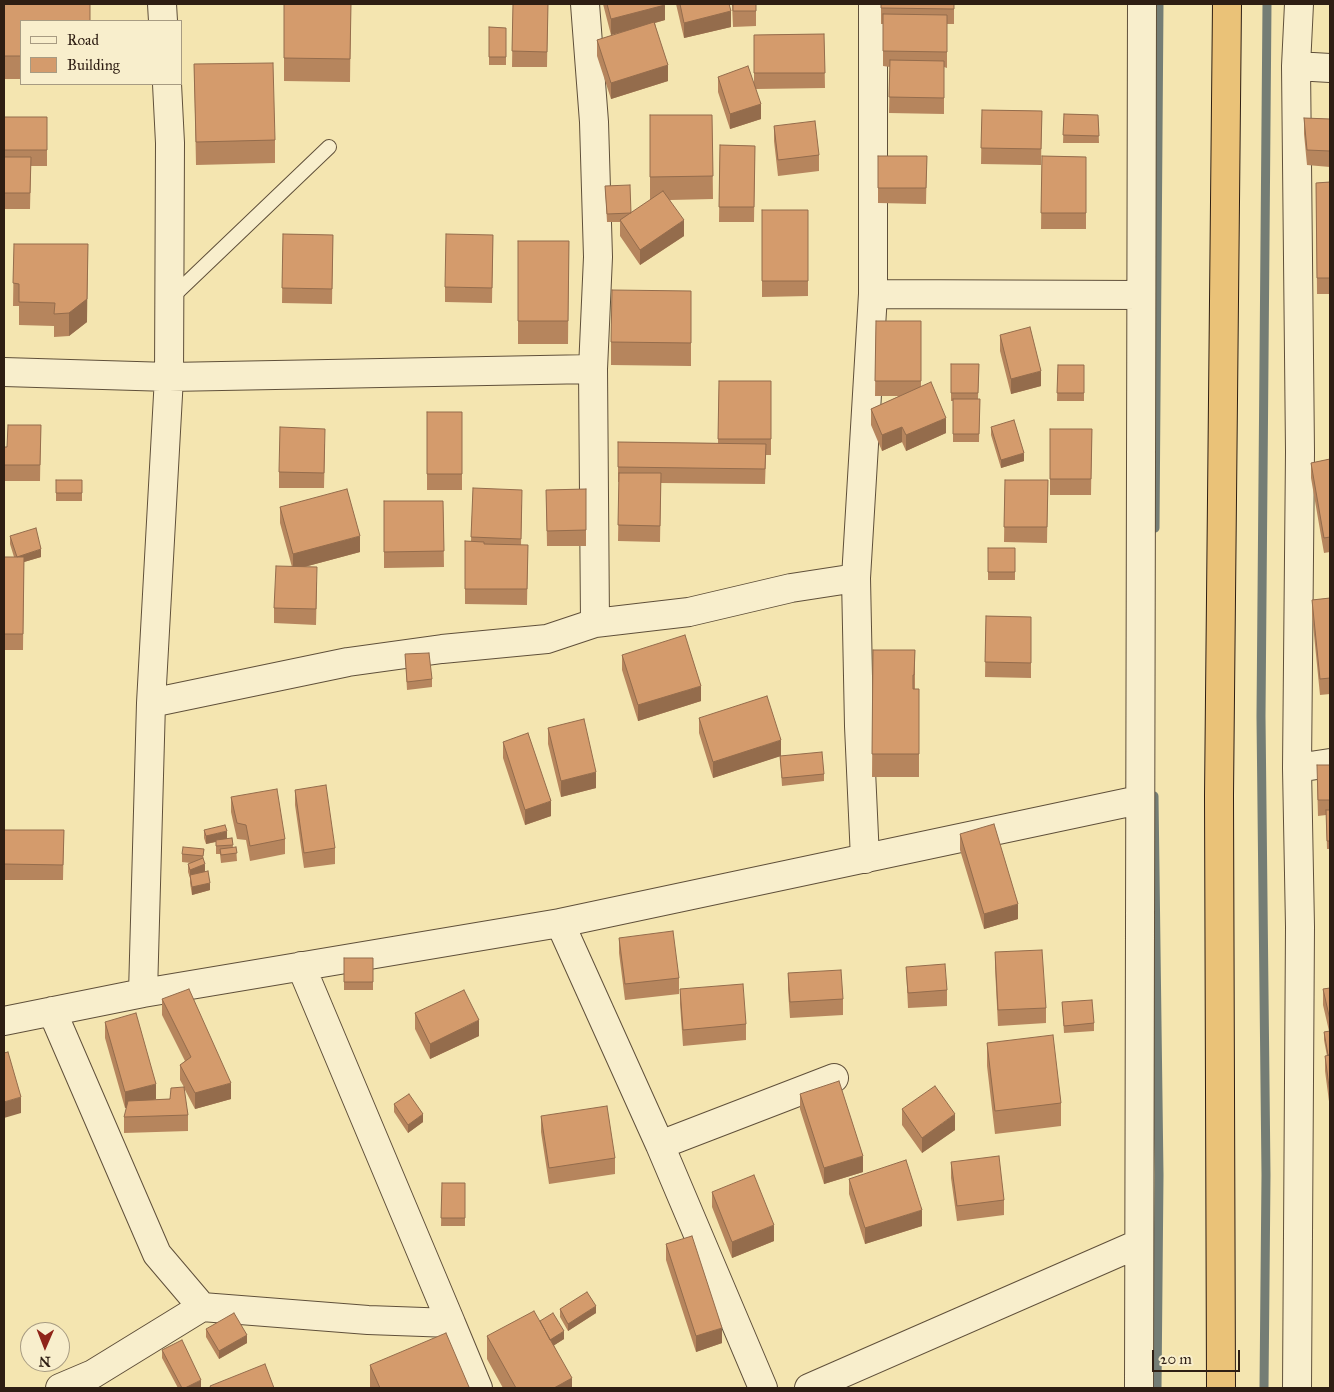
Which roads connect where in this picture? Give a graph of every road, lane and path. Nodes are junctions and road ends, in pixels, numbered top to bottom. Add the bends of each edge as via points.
1 (162, 4) edge
2 (585, 4) edge
3 (873, 4) edge
4 (1142, 4) edge
5 (1227, 4) edge
6 (1298, 4) edge
7 (163, 20) edge
8 (1296, 66) junction
9 (1330, 68) edge
10 (167, 85) edge
11 (329, 147) dead end
12 (873, 294) junction
13 (1141, 295) junction
14 (168, 301) junction
15 (593, 369) junction
16 (4, 372) edge
17 (169, 376) junction
18 (856, 578) junction
19 (594, 623) junction
20 (151, 703) junction
21 (1330, 763) edge
22 (1297, 768) junction
23 (1139, 800) junction
24 (865, 859) junction
25 (560, 923) junction
26 (301, 966) junction
27 (142, 993) junction
28 (52, 1011) junction
29 (4, 1021) edge
30 (834, 1078) dead end
31 (660, 1145) junction
32 (1138, 1244) junction
33 (202, 1307) junction
34 (451, 1322) junction
35 (60, 1388) edge
36 (478, 1388) edge
37 (763, 1388) edge
38 (809, 1388) edge
39 (1138, 1388) edge
40 (1221, 1388) edge
41 (1297, 1388) edge

1 - 7 street
2 - 15 street via 594,122 598,257
3 - 12 street
4 - 13 street
5 - 40 highway via 1219,795
6 - 8 street
8 - 9 street
8 - 22 street via 1300,452
10 - 14 street via 170,143
11 - 14 lane
12 - 13 street
12 - 18 street
13 - 23 street
14 - 17 street
15 - 17 street
15 - 19 street
16 - 17 street
17 - 20 street
18 - 19 street via 791,588 689,612
18 - 24 street
19 - 20 street via 547,639 348,662
20 - 27 street
21 - 22 street
22 - 41 street via 1300,928
23 - 24 street
23 - 32 street
24 - 25 street
25 - 26 street
25 - 31 street
26 - 27 street
26 - 34 street
27 - 28 street
28 - 29 street
28 - 33 street via 157,1254
30 - 31 street
31 - 37 street
32 - 38 street
32 - 39 street
33 - 34 street via 368,1320
33 - 35 street via 92,1374
34 - 36 street

